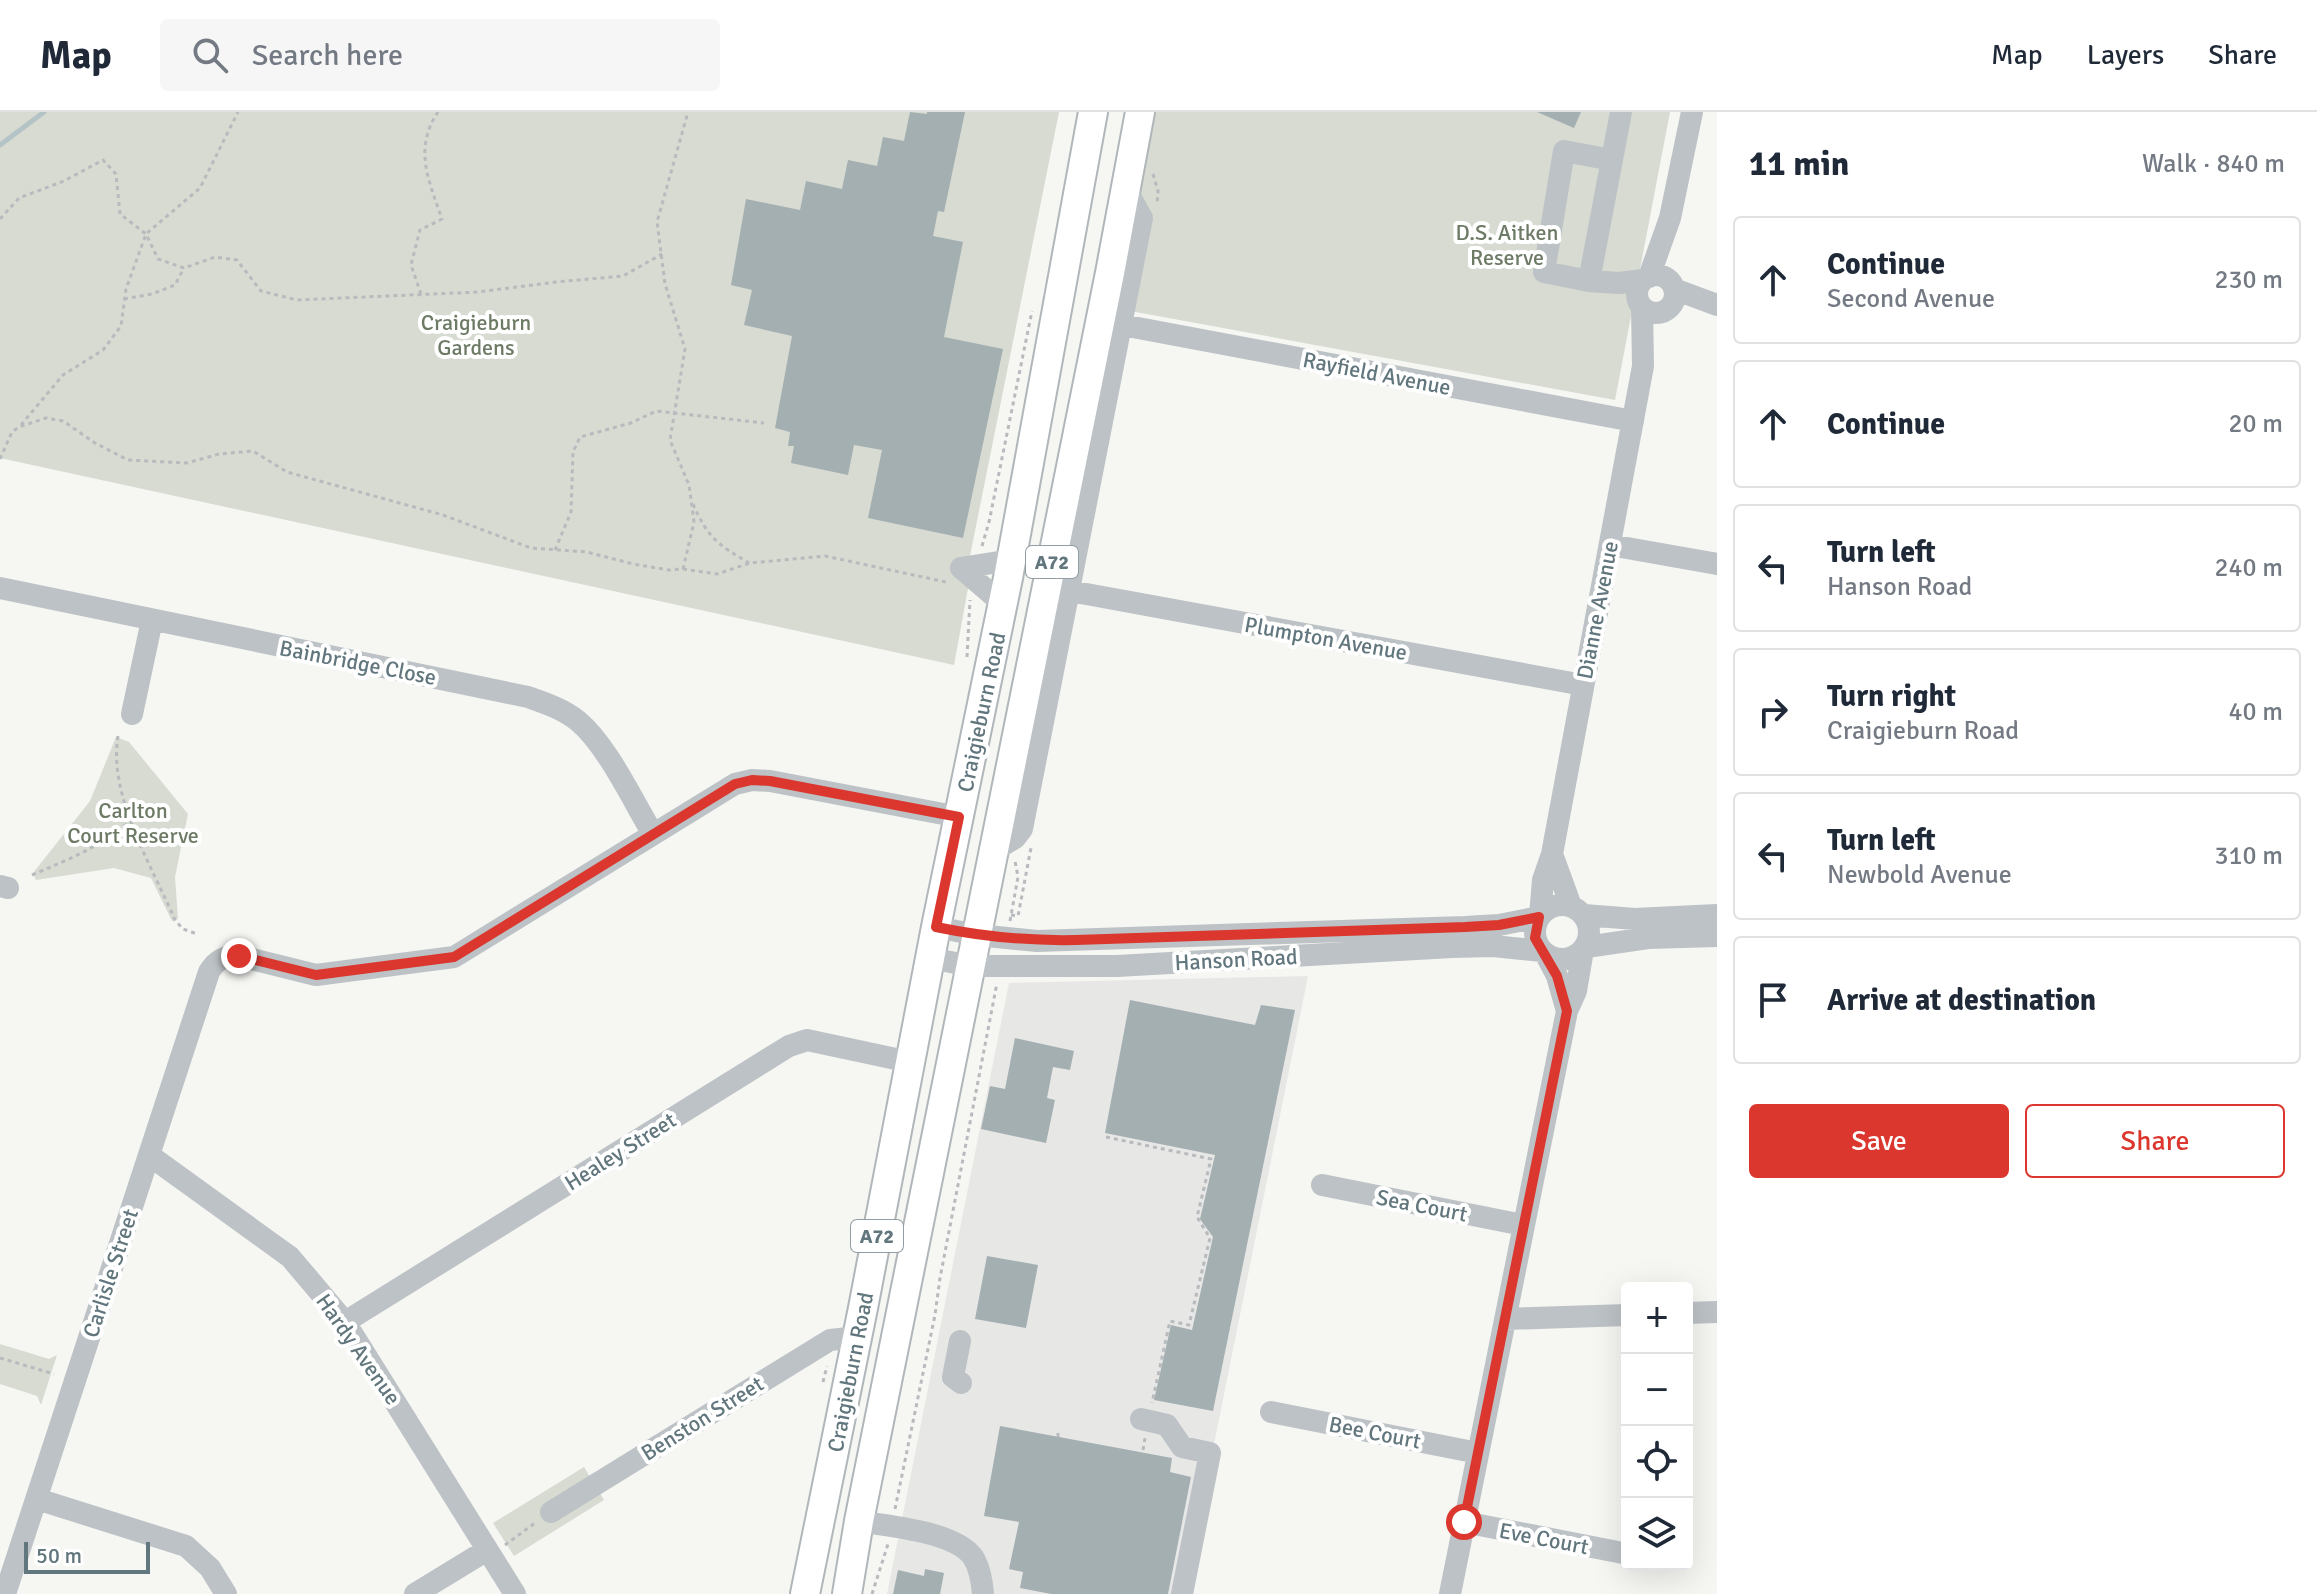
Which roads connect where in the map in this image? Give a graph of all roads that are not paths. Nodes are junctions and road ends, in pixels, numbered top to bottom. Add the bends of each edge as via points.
1 (1093, 112) edge
2 (1140, 112) edge
3 (1621, 112) edge
4 (1692, 112) edge
5 (1612, 160) junction
6 (1126, 189) junction
7 (1596, 282) junction
8 (1656, 294) junction
9 (1717, 306) edge
10 (1122, 325) junction
11 (1633, 421) junction
12 (1610, 545) junction
13 (1011, 560) junction
14 (1717, 564) edge
15 (0, 588) edge
16 (1070, 591) junction
17 (1003, 604) junction
18 (152, 620) junction
19 (1583, 685) junction
20 (132, 714) dead end
21 (959, 817) junction
22 (653, 834) junction
23 (1002, 845) junction
24 (1552, 854) junction
25 (1577, 911) junction
26 (1717, 915) edge
27 (1540, 916) junction
28 (936, 927) junction
29 (977, 935) junction
30 (1717, 936) edge
31 (1584, 949) junction
32 (1544, 953) junction
33 (930, 958) junction
34 (971, 966) junction
35 (1567, 1011) junction
36 (910, 1062) junction
37 (149, 1155) junction
38 (1322, 1185) dead end
39 (1523, 1225) junction
40 (1717, 1312) edge
41 (1693, 1313) edge
42 (1621, 1315) edge
43 (1505, 1319) junction
44 (345, 1322) junction
45 (858, 1337) junction
46 (960, 1341) dead end
47 (961, 1383) dead end
48 (1271, 1412) dead end
49 (1145, 1420) road end
50 (1478, 1453) junction
51 (37, 1499) junction
52 (551, 1512) road end
53 (821, 1514) junction
54 (859, 1521) junction
55 (1464, 1522) junction
56 (487, 1550) junction
57 (1621, 1553) edge
58 (5, 1594) edge
59 (226, 1594) edge
60 (415, 1594) edge
61 (515, 1594) edge
62 (805, 1594) edge
63 (847, 1594) edge
64 (983, 1594) edge
65 (1182, 1594) edge
66 (1450, 1594) edge

1 - 13 main road, Craigieburn Road / A72
2 - 6 main road, Craigieburn Road / A72
3 - 5 street
4 - 8 street, Dianne Avenue
5 - 7 street
5 - 7 street via 1564,151 1544,272
6 - 10 street, Craigieburn Road via 1142,218
6 - 23 main road, Craigieburn Road / A72
7 - 8 street
8 - 9 street
8 - 11 street, Dianne Avenue
10 - 11 street, Rayfield Avenue
10 - 16 street, Craigieburn Road
11 - 12 street, Dianne Avenue
12 - 14 street
12 - 19 street, Dianne Avenue
13 - 17 main road, Craigieburn Road / A72
13 - 17 street via 974,578
15 - 18 street, Bainbridge Close
16 - 19 street, Plumpton Avenue
16 - 23 street, Craigieburn Road via 1023,823 1020,833
17 - 21 main road, Craigieburn Road / A72
18 - 20 street
18 - 22 street, Bainbridge Close via 552,705 593,735
19 - 24 street, Dianne Avenue
21 - 22 street via 752,780 735,784
21 - 28 main road, Craigieburn Road / A72
22 - 37 street, Carlisle Street via 454,957 316,975 239,956 223,958 209,972
23 - 29 main road, Craigieburn Road / A72
24 - 25 street
24 - 27 street, Dianne Avenue
25 - 26 street via 1635,919
25 - 27 street via 1554,906
25 - 31 street via 1589,927
27 - 29 street, Hanson Road via 1465,927 1063,940
27 - 32 street via 1535,938
28 - 29 street, Hanson Road
28 - 33 main road, Craigieburn Road / A72
29 - 34 main road, Craigieburn Road / A72
30 - 31 street via 1648,938
31 - 32 street via 1561,960
31 - 35 street
32 - 34 street, Hanson Road via 1493,946 1117,966
32 - 35 street
33 - 34 street, Hanson Road
33 - 36 main road, Craigieburn Road / A72
34 - 54 main road, Craigieburn Road / A72
35 - 39 street
36 - 44 street, Healey Street via 807,1040 789,1046
36 - 45 main road, Craigieburn Road / A72
37 - 44 street, Hardy Avenue via 290,1257
37 - 51 street, Carlisle Street
38 - 39 street, Sea Court
39 - 43 street
40 - 41 street
42 - 43 street
43 - 50 street
44 - 56 street, Hardy Avenue
45 - 52 street, Benston Street via 821,1345
45 - 53 main road, Craigieburn Road / A72
46 - 47 street via 953,1377
48 - 50 street, Bee Court
49 - 65 street via 1167,1425 1182,1447 1210,1453
50 - 55 street
51 - 58 street, Carlisle Street
51 - 59 street via 186,1546 210,1568
53 - 54 main road
53 - 62 main road, Craigieburn Road / A72
54 - 63 main road, Craigieburn Road / A72
54 - 64 street via 954,1541 972,1556
55 - 57 street, Eve Court
55 - 66 street
56 - 60 street
56 - 61 street, Hardy Avenue

